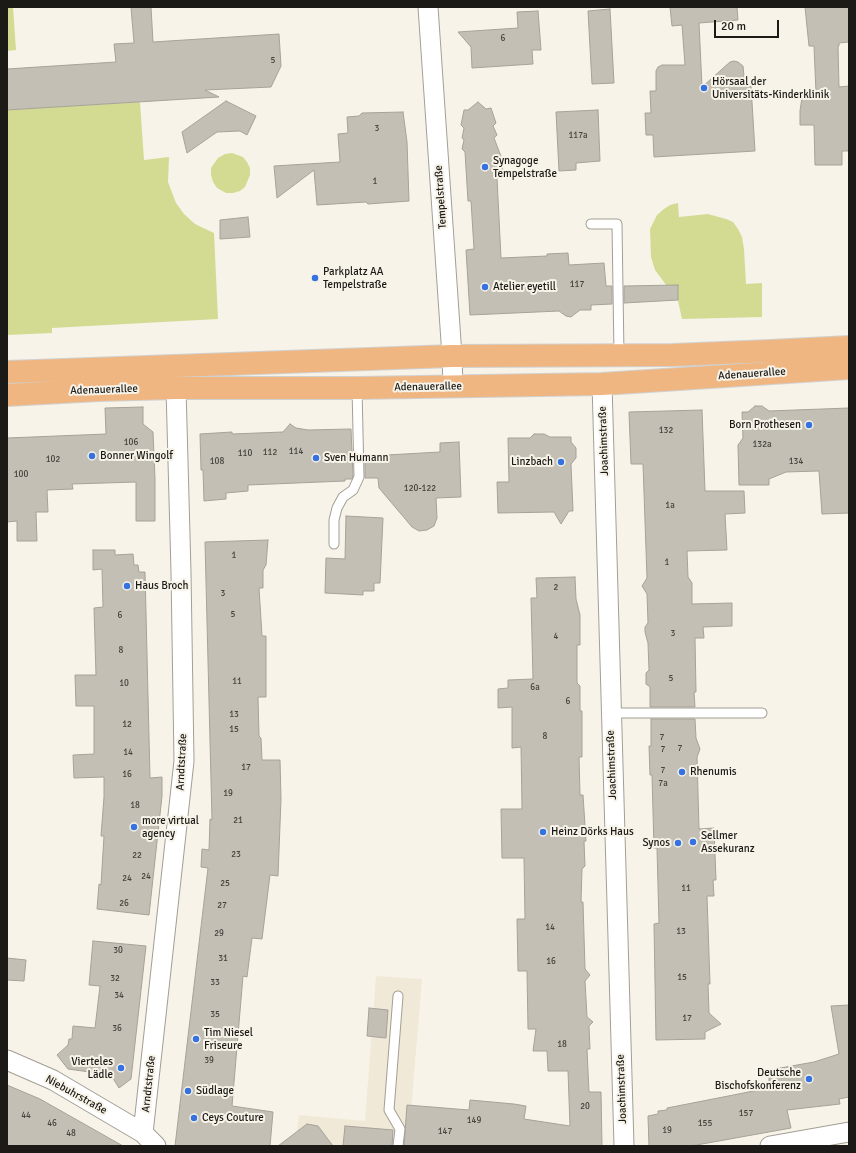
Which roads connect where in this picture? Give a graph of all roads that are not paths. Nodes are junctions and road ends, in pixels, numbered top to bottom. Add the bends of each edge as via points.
1 (428, 7) edge
2 (591, 224) dead end
3 (849, 347) edge
4 (619, 355) junction
5 (452, 356) junction
6 (849, 368) edge
7 (7, 372) edge
8 (602, 384) junction
9 (453, 386) junction
10 (176, 388) junction
11 (357, 388) junction
12 (7, 395) edge
13 (334, 544) dead end
14 (611, 713) junction
15 (762, 713) dead end
16 (398, 996) dead end
17 (7, 1060) edge
18 (849, 1132) edge
19 (149, 1142) edge
20 (398, 1146) edge
21 (624, 1146) edge
22 (770, 1146) edge

1 - 5 street, Tempelstraße
2 - 4 lane via 617,224
3 - 4 main road, Adenauerallee
4 - 5 main road, Adenauerallee
5 - 7 main road, Adenauerallee
5 - 9 street, Tempelstraße
6 - 8 main road, Adenauerallee
8 - 9 main road, Adenauerallee
8 - 14 street, Joachimstraße
9 - 11 main road, Adenauerallee
10 - 11 main road, Adenauerallee
10 - 12 main road, Adenauerallee
10 - 19 street, Arndtstraße via 184,760
11 - 13 lane via 359,477 354,490 343,497 337,508
14 - 15 lane
14 - 21 street, Joachimstraße
16 - 20 lane via 389,1110 400,1129
17 - 19 street, Niebuhrstraße via 52,1080
18 - 22 street

